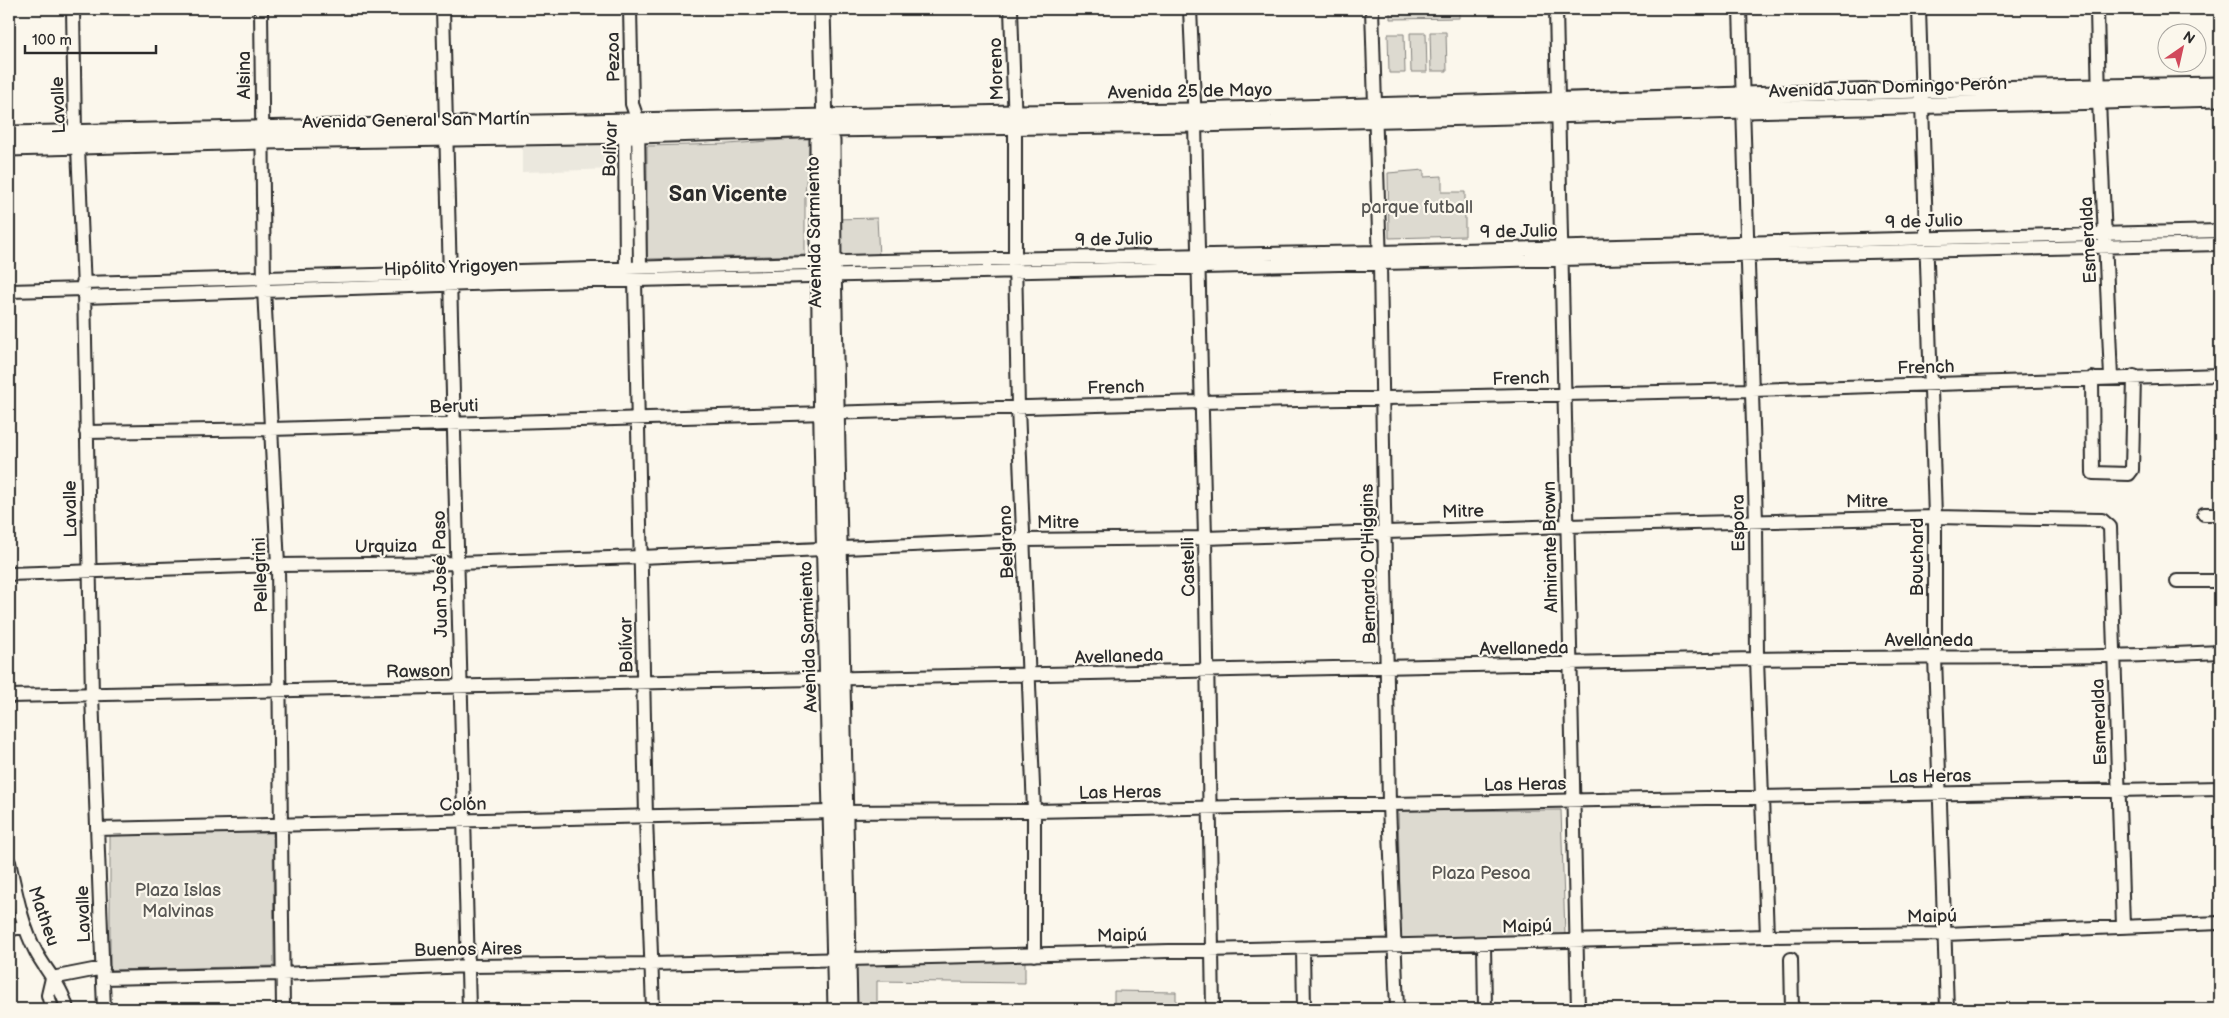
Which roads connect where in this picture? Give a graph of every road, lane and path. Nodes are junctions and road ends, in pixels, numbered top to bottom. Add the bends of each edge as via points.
1 (73, 9) edge
2 (262, 9) edge
3 (443, 9) edge
4 (630, 9) edge
5 (822, 9) edge
6 (1011, 9) edge
7 (1190, 9) edge
8 (1372, 9) edge
9 (1556, 9) edge
10 (1740, 9) edge
11 (1919, 9) edge
12 (2097, 9) edge
13 (2220, 85) edge
14 (2099, 94) junction
15 (1921, 97) junction
16 (2220, 98) edge
17 (1742, 103) junction
18 (632, 104) joint
19 (1557, 108) junction
20 (1375, 112) junction
21 (1194, 117) junction
22 (1015, 120) junction
23 (824, 123) junction
24 (632, 128) junction
25 (446, 132) junction
26 (9, 134) edge
27 (263, 134) junction
28 (76, 140) junction
29 (9, 148) edge
30 (2220, 231) edge
31 (2106, 240) junction
32 (1926, 244) junction
33 (2220, 244) edge
34 (1748, 249) junction
35 (1561, 253) junction
36 (1380, 258) junction
37 (1197, 261) junction
38 (1015, 265) junction
39 (626, 269) junction
40 (826, 270) junction
41 (638, 275) junction
42 (451, 279) junction
43 (264, 284) junction
44 (84, 290) junction
45 (9, 291) edge
46 (2220, 375) edge
47 (2134, 376) junction
48 (2111, 377) junction
49 (2092, 378) junction
50 (1930, 385) junction
51 (1752, 390) junction
52 (1564, 394) junction
53 (1383, 399) junction
54 (1201, 402) junction
55 (1018, 407) junction
56 (829, 413) junction
57 (638, 418) junction
58 (454, 423) junction
59 (271, 429) junction
60 (86, 432) junction
61 (2204, 514) dead end
62 (2220, 514) edge
63 (1935, 517) junction
64 (2102, 520) joint
65 (1756, 521) junction
66 (1566, 526) junction
67 (1384, 531) junction
68 (1205, 538) junction
69 (1023, 540) junction
70 (832, 549) junction
71 (641, 557) junction
72 (457, 563) junction
73 (278, 565) junction
74 (89, 572) junction
75 (9, 574) edge
76 (2177, 581) dead end
77 (2220, 581) edge
78 (2220, 652) edge
79 (1935, 657) junction
80 (2114, 657) junction
81 (1757, 659) junction
82 (1570, 665) junction
83 (1388, 669) junction
84 (1206, 671) junction
85 (1028, 676) junction
86 (835, 679) junction
87 (645, 682) junction
88 (459, 688) junction
89 (280, 692) junction
90 (92, 694) junction
91 (9, 696) edge
92 (2220, 788) edge
93 (2118, 791) junction
94 (1940, 794) junction
95 (1762, 797) junction
96 (1573, 801) junction
97 (1389, 804) junction
98 (1209, 808) junction
99 (1034, 811) junction
100 (838, 812) junction
101 (646, 817) junction
102 (464, 821) junction
103 (280, 826) junction
104 (97, 829) junction
105 (9, 862) edge
106 (2220, 923) edge
107 (25, 926) junction
108 (2123, 926) junction
109 (9, 930) edge
110 (1945, 934) junction
111 (1767, 936) junction
112 (1576, 942) junction
113 (1484, 944) junction
114 (1396, 946) junction
115 (1303, 948) junction
116 (1211, 951) junction
117 (1034, 954) junction
118 (1791, 959) dead end
119 (841, 960) junction
120 (651, 964) junction
121 (468, 966) junction
122 (103, 973) junction
123 (282, 974) junction
124 (52, 978) junction
125 (52, 1009) edge
126 (68, 1009) edge
127 (104, 1009) edge
128 (283, 1009) edge
129 (469, 1009) edge
130 (653, 1009) edge
131 (836, 1009) edge
132 (848, 1009) edge
133 (1213, 1009) edge
134 (1304, 1009) edge
135 (1397, 1009) edge
136 (1485, 1009) edge
137 (1578, 1009) edge
138 (1792, 1009) edge
139 (1947, 1009) edge

1 - 28 street, Lavalle
2 - 27 street, Alsina
3 - 25 street, Juan José Paso
4 - 18 street, Pezoa
5 - 23 main road, Avenida Sarmiento
6 - 22 street, Moreno
7 - 21 street, Castelli
8 - 20 street, Bernardo O'Higgins
9 - 19 street, Almirante Brown
10 - 17 street, Espora
11 - 15 street, Bouchard
12 - 14 street, Esmeralda
13 - 14 main road, Avenida Juan Domingo Perón
14 - 15 main road, Avenida Juan Domingo Perón
14 - 16 main road, Avenida Juan Domingo Perón
14 - 31 street, Esmeralda
15 - 17 main road, Avenida Juan Domingo Perón
15 - 32 street, Bouchard
17 - 19 main road, Avenida Juan Domingo Perón
17 - 34 street, Espora
18 - 24 street, Bolívar
19 - 20 main road, Avenida 25 de Mayo
19 - 35 street, Almirante Brown
20 - 21 main road, Avenida 25 de Mayo
20 - 36 street, Bernardo O'Higgins
21 - 22 main road, Avenida 25 de Mayo
21 - 37 street, Castelli
22 - 23 main road, Avenida 25 de Mayo
22 - 38 street, Belgrano
23 - 24 main road, Avenida General San Martín
23 - 40 main road, Avenida Sarmiento via 818,141
24 - 25 main road, Avenida General San Martín
24 - 39 street, Bolívar
24 - 41 street, Bolívar
25 - 27 main road, Avenida General San Martín
25 - 42 street, Juan José Paso
26 - 28 main road, Avenida General San Martín
27 - 28 main road, Avenida General San Martín
27 - 43 street, Pellegrini
28 - 29 main road, Avenida General San Martín
28 - 44 street, Lavalle
30 - 31 street, 9 de Julio
31 - 32 street, 9 de Julio
31 - 33 street, 9 de Julio
31 - 48 street, Esmeralda
32 - 34 street, 9 de Julio
32 - 50 street, Bouchard
34 - 35 street, 9 de Julio
34 - 51 street, Espora
35 - 36 street, 9 de Julio
35 - 52 street, Almirante Brown
36 - 37 street, 9 de Julio
36 - 53 street, Bernardo O'Higgins
37 - 38 street, 9 de Julio
37 - 54 street, Castelli
38 - 40 street, 9 de Julio
38 - 55 street, Belgrano
39 - 41 street
39 - 42 street, Hipólito Yrigoyen
40 - 41 street, Hipólito Yrigoyen
40 - 56 main road, Avenida Sarmiento
41 - 42 street, Hipólito Yrigoyen
41 - 57 street, Bolívar
42 - 43 street, Hipólito Yrigoyen
42 - 58 street, Juan José Paso
43 - 44 street, Hipólito Yrigoyen
43 - 59 street, Pellegrini
44 - 45 street, Hipólito Yrigoyen
44 - 60 street, Lavalle
46 - 47 street, French
47 - 48 street, French
47 - 49 street via 2132,470 2129,474 2094,473
48 - 49 street, French
49 - 50 street, French
50 - 51 street, French
50 - 63 street, Bouchard
51 - 52 street, French
51 - 65 street, Espora
52 - 53 street, French
52 - 66 street, Almirante Brown
53 - 54 street, French
53 - 67 street, Bernardo O'Higgins
54 - 55 street, French
54 - 68 street, Castelli
55 - 56 street, French
55 - 69 street, Belgrano
56 - 57 street, Beruti
56 - 70 main road, Avenida Sarmiento
57 - 58 street, Beruti
57 - 71 street, Bolívar
58 - 59 street, Beruti
58 - 72 street, Juan José Paso
59 - 60 street, Beruti
59 - 73 street, Pellegrini
60 - 74 street, Lavalle
61 - 62 street
63 - 64 street, Mitre
63 - 65 street, Mitre
63 - 79 street, Bouchard
64 - 80 street, Esmeralda via 2110,527
65 - 66 street, Mitre
65 - 81 street, Espora
66 - 67 street, Mitre
66 - 82 street, Almirante Brown
67 - 68 street, Mitre
67 - 83 street, Bernardo O'Higgins
68 - 69 street, Mitre
68 - 84 street, Castelli
69 - 70 street, Mitre
69 - 85 street, Belgrano
70 - 71 street, Urquiza
70 - 86 main road, Avenida Sarmiento
71 - 72 street, Urquiza
71 - 87 street, Bolívar
72 - 73 street, Urquiza
72 - 88 street, Juan José Paso
73 - 74 street, Urquiza
73 - 89 street, Pellegrini
74 - 75 street, Urquiza
74 - 90 street, Lavalle
76 - 77 street
78 - 80 street, Avellaneda
79 - 80 street, Avellaneda
79 - 81 street, Avellaneda
79 - 94 street, Bouchard
80 - 93 street, Esmeralda
81 - 82 street, Avellaneda
81 - 95 street, Espora
82 - 83 street, Avellaneda
82 - 96 street, Almirante Brown
83 - 84 street, Avellaneda
83 - 97 street, Bernardo O'Higgins
84 - 85 street, Avellaneda
84 - 98 street, Castelli
85 - 86 street, Avellaneda
85 - 99 street, Belgrano
86 - 87 street, Rawson
86 - 100 main road, Avenida Sarmiento
87 - 88 street, Rawson
87 - 101 street, Bolívar
88 - 89 street, Rawson
88 - 102 street, Juan José Paso
89 - 90 street, Rawson
89 - 103 street, Pellegrini
90 - 91 street, Rawson
90 - 104 street, Lavalle
92 - 93 street, Las Heras
93 - 94 street, Las Heras
93 - 108 street, Esmeralda
94 - 95 street, Las Heras
94 - 110 street, Bouchard
95 - 96 street, Las Heras
95 - 111 street, Espora
96 - 97 street, Las Heras
96 - 112 street, Almirante Brown
97 - 98 street, Las Heras
97 - 114 street, Bernardo O'Higgins
98 - 99 street, Las Heras
98 - 116 street, Castelli
99 - 100 street, Las Heras
99 - 117 street, Belgrano
100 - 101 street, Colón
100 - 119 main road, Avenida Sarmiento
101 - 102 street, Colón
101 - 120 street, Bolívar
102 - 103 street, Colón
102 - 121 street, Juan José Paso
103 - 104 street, Colón
103 - 123 street, Pellegrini
104 - 122 street, Lavalle
105 - 107 street, Matheu
106 - 108 street, Maipú
107 - 109 street
107 - 124 street, Matheu via 35,951
108 - 110 street, Maipú
110 - 111 street, Maipú
110 - 139 street, Bouchard
111 - 112 street, Maipú
112 - 113 street, Maipú
112 - 137 street, Almirante Brown
113 - 114 street, Maipú
113 - 136 street
114 - 115 street, Maipú
114 - 135 street, Bernardo O'Higgins
115 - 116 street, Maipú
115 - 134 street
116 - 117 street, Maipú
116 - 133 street, Castelli
117 - 119 street, Maipú
118 - 138 street
119 - 120 street, Buenos Aires
119 - 131 main road, Avenida Sarmiento
119 - 132 main road, Avenida Sarmiento
120 - 121 street, Buenos Aires
120 - 130 street, Bolívar
121 - 123 street, Buenos Aires
121 - 129 street, Juan José Paso
122 - 123 street, Buenos Aires
122 - 124 street, Buenos Aires
122 - 127 street, Lavalle
123 - 128 street, Pellegrini
124 - 125 street via 48,995
124 - 126 street, Matheu

